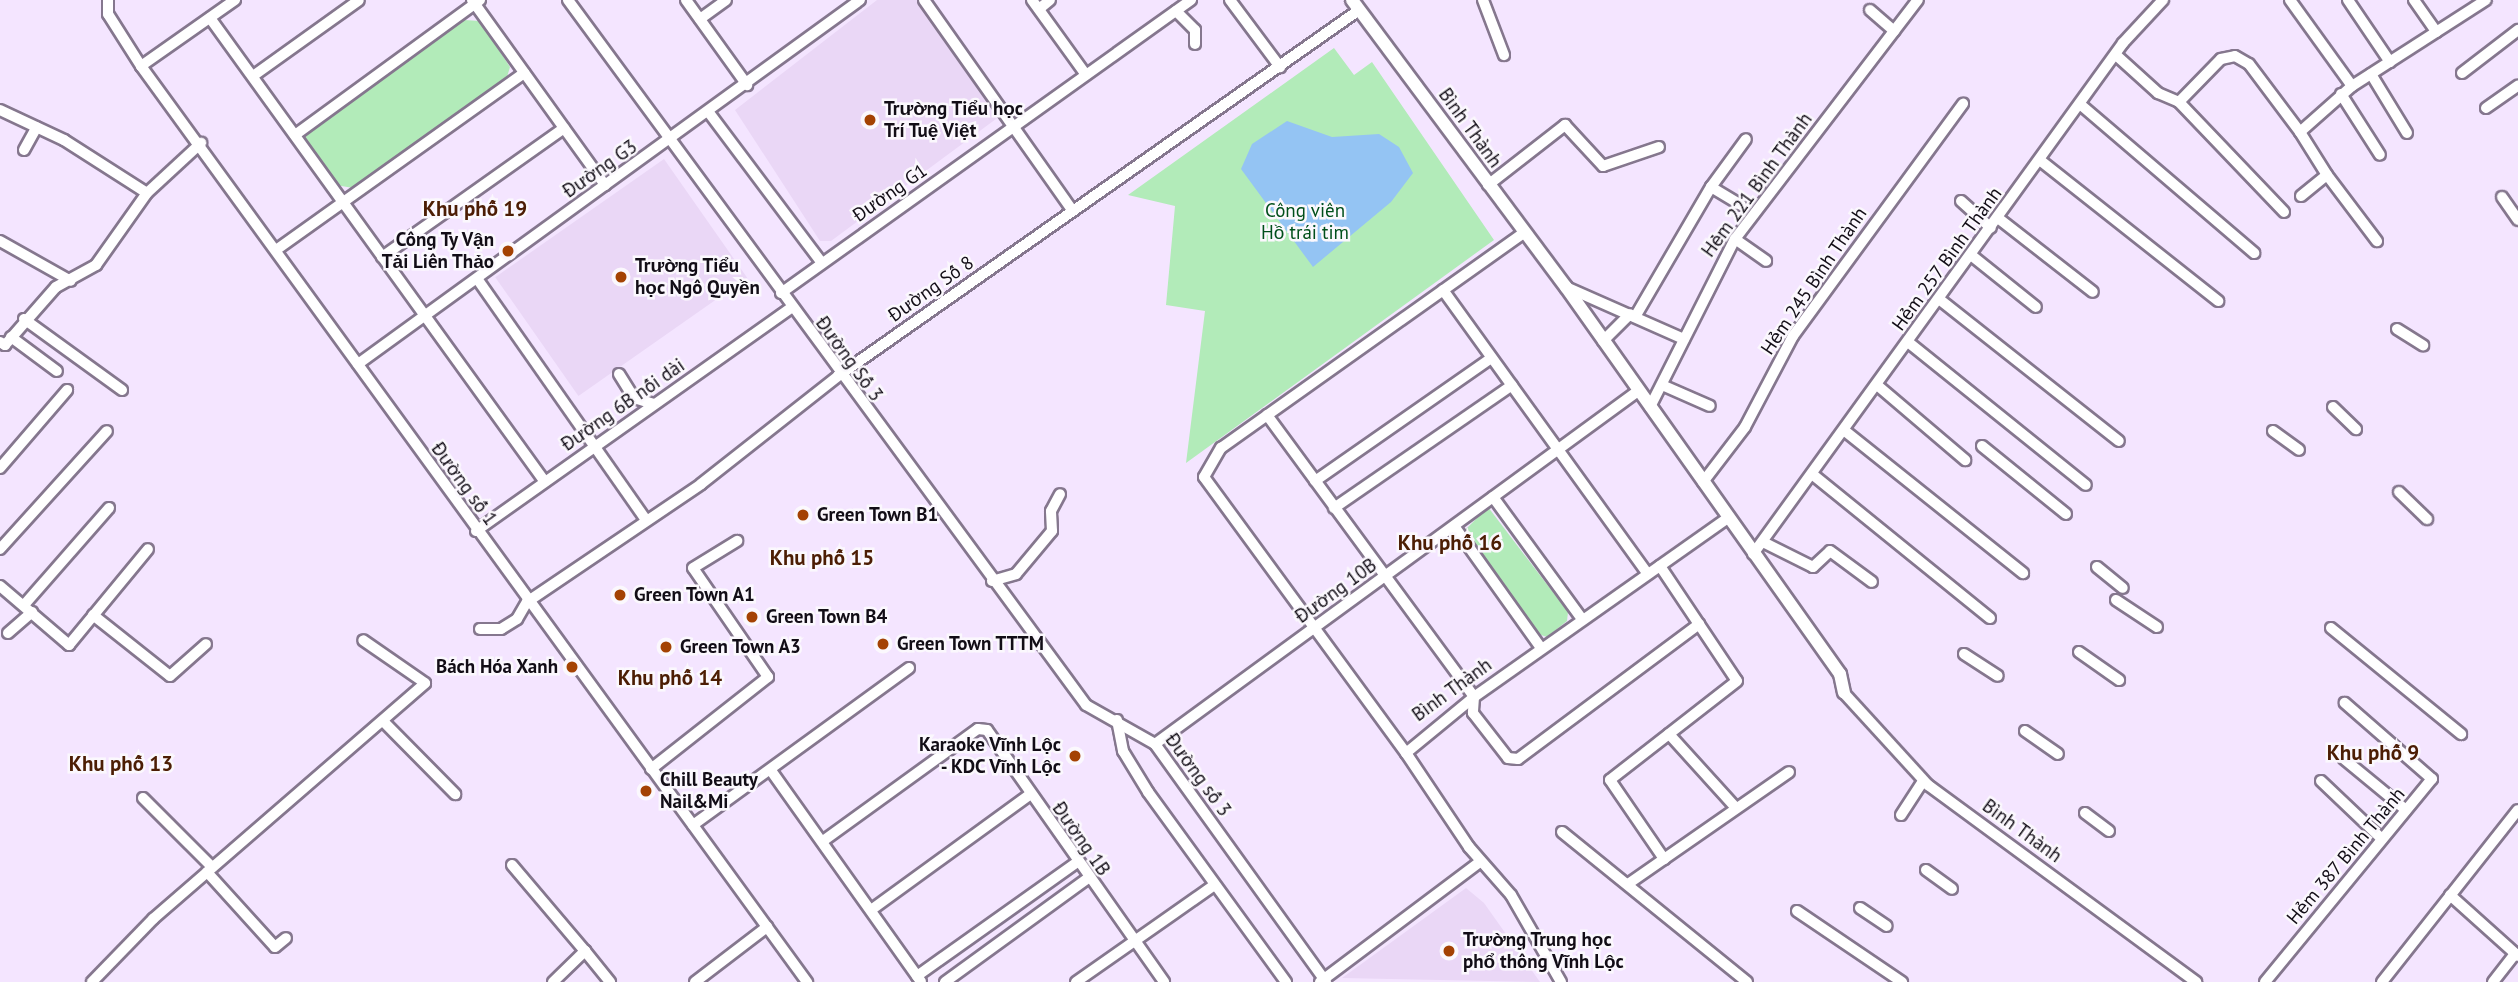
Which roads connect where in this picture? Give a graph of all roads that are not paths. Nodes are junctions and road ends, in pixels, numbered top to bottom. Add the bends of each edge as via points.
1 (108, 0) edge
2 (235, 0) edge
3 (359, 0) edge
4 (568, 0) edge
5 (686, 0) edge
6 (726, 0) edge
7 (860, 0) edge
8 (924, 0) edge
9 (1050, 0) edge
10 (1191, 0) edge
11 (1230, 0) edge
12 (1483, 0) edge
13 (1918, 0) edge
14 (2162, 0) edge
15 (2290, 0) edge
16 (2348, 0) edge
17 (2414, 0) edge
18 (2486, 0) edge
19 (475, 1) edge
20 (1035, 4) edge
21 (1356, 5) edge
22 (1870, 10) dead end
23 (1175, 11) junction
24 (209, 19) junction
25 (700, 19) junction
26 (2518, 30) edge
27 (1894, 31) junction
28 (2436, 32) junction
29 (1195, 44) dead end
30 (1504, 55) dead end
31 (2116, 55) junction
32 (2389, 62) junction
33 (141, 66) junction
34 (1280, 67) junction
35 (524, 73) junction
36 (2462, 73) dead end
37 (2371, 74) junction
38 (1086, 75) junction
39 (253, 76) junction
40 (747, 85) junction
41 (2351, 86) junction
42 (2518, 86) edge
43 (2341, 94) junction
44 (2179, 102) junction
45 (1963, 104) dead end
46 (2081, 105) junction
47 (2486, 108) dead end
48 (0, 110) edge
49 (710, 114) junction
50 (1014, 126) junction
51 (37, 127) junction
52 (564, 128) junction
53 (2300, 132) junction
54 (2407, 133) dead end
55 (295, 135) junction
56 (1746, 139) dead end
57 (669, 143) junction
58 (201, 144) junction
59 (1658, 147) dead end
60 (24, 150) dead end
61 (2380, 155) dead end
62 (2041, 161) junction
63 (2327, 175) junction
64 (1488, 185) junction
65 (605, 186) junction
66 (1711, 187) junction
67 (148, 193) junction
68 (2301, 196) dead end
69 (2502, 197) dead end
70 (341, 201) junction
71 (1961, 201) dead end
72 (1741, 205) dead end
73 (1073, 211) junction
74 (2284, 212) dead end
75 (1998, 218) junction
76 (2518, 220) edge
77 (1991, 228) junction
78 (1523, 233) junction
79 (1735, 240) junction
80 (0, 241) edge
81 (2377, 241) dead end
82 (276, 250) junction
83 (2254, 253) dead end
84 (1971, 255) junction
85 (382, 257) junction
86 (1766, 261) dead end
87 (822, 263) junction
88 (478, 280) junction
89 (71, 281) junction
90 (1566, 287) junction
91 (1443, 290) junction
92 (2093, 292) dead end
93 (781, 293) junction
94 (1939, 299) junction
95 (2218, 301) dead end
96 (2036, 307) dead end
97 (791, 308) junction
98 (1632, 315) junction
99 (424, 316) junction
100 (24, 319) junction
101 (2397, 328) dead end
102 (11, 337) junction
103 (1684, 339) junction
104 (1604, 341) junction
105 (0, 342) edge
106 (1908, 342) junction
107 (2423, 345) dead end
108 (1491, 358) junction
109 (358, 364) junction
110 (57, 371) dead end
111 (619, 374) dead end
112 (838, 376) junction
113 (1512, 385) junction
114 (1662, 385) junction
115 (1877, 385) junction
116 (67, 390) dead end
117 (122, 390) dead end
118 (1638, 391) junction
119 (654, 404) junction
120 (1710, 406) dead end
121 (1650, 407) junction
122 (2333, 408) dead end
123 (1267, 415) junction
124 (2356, 429) dead end
125 (107, 431) dead end
126 (1845, 431) junction
127 (2273, 431) dead end
128 (2119, 441) dead end
129 (596, 444) junction
130 (1982, 446) dead end
131 (1559, 449) junction
132 (2299, 450) dead end
133 (1965, 460) dead end
134 (0, 468) edge
135 (1812, 474) junction
136 (1315, 481) junction
137 (544, 482) junction
138 (1703, 482) junction
139 (2086, 485) dead end
140 (2399, 492) dead end
141 (1060, 494) dead end
142 (1493, 497) junction
143 (109, 508) dead end
144 (1334, 508) junction
145 (2066, 514) dead end
146 (1728, 518) junction
147 (2427, 519) dead end
148 (646, 520) junction
149 (1454, 526) junction
150 (476, 531) junction
151 (737, 541) dead end
152 (1763, 542) junction
153 (0, 549) edge
154 (149, 549) dead end
155 (1753, 554) junction
156 (1660, 566) junction
157 (2097, 567) dead end
158 (2023, 573) dead end
159 (1648, 574) junction
160 (1388, 575) junction
161 (992, 581) junction
162 (1872, 582) dead end
163 (0, 586) edge
164 (2123, 587) dead end
165 (2116, 600) dead end
166 (527, 602) junction
167 (28, 608) junction
168 (93, 615) junction
169 (1990, 618) dead end
170 (1582, 619) junction
171 (1699, 625) junction
172 (2157, 626) dead end
173 (2331, 628) dead end
174 (480, 629) dead end
175 (1312, 630) junction
176 (8, 633) dead end
177 (363, 640) dead end
178 (206, 643) dead end
179 (1541, 648) junction
180 (2079, 652) dead end
181 (1964, 654) dead end
182 (909, 668) dead end
183 (1998, 676) dead end
184 (2119, 680) dead end
185 (1844, 693) joint
186 (1474, 697) junction
187 (2345, 703) dead end
188 (383, 720) junction
189 (1117, 720) junction
190 (2025, 731) dead end
191 (1669, 734) junction
192 (2461, 734) dead end
193 (1155, 744) junction
194 (1406, 753) junction
195 (2058, 754) dead end
196 (2344, 759) dead end
197 (651, 769) junction
198 (772, 772) junction
199 (1789, 772) dead end
200 (1923, 780) junction
201 (2321, 780) dead end
202 (455, 794) dead end
203 (1029, 795) junction
204 (143, 799) dead end
205 (1736, 808) junction
206 (2406, 810) junction
207 (2518, 810) edge
208 (2085, 813) dead end
209 (1901, 815) dead end
210 (693, 825) junction
211 (2109, 831) dead end
212 (1562, 832) dead end
213 (2382, 839) junction
214 (823, 841) junction
215 (1664, 859) junction
216 (1481, 861) junction
217 (1076, 863) junction
218 (512, 865) dead end
219 (209, 869) junction
220 (1926, 870) dead end
221 (1088, 878) junction
222 (1628, 884) junction
223 (1213, 886) junction
224 (1952, 889) dead end
225 (2449, 895) junction
226 (1860, 908) dead end
227 (871, 911) junction
228 (1797, 911) dead end
229 (1887, 926) dead end
230 (767, 927) junction
231 (286, 938) dead end
232 (1133, 940) junction
233 (585, 951) junction
234 (2516, 952) edge
235 (919, 979) edge
236 (1323, 981) edge
237 (92, 982) edge
238 (553, 982) edge
239 (610, 982) edge
240 (695, 982) edge
241 (807, 982) edge
242 (945, 982) edge
243 (1076, 982) edge
244 (1164, 982) edge
245 (1286, 982) edge
246 (1561, 982) edge
247 (1746, 982) edge
248 (1902, 982) edge
249 (2196, 982) edge
250 (2265, 982) edge
251 (2382, 982) edge
252 (2493, 982) edge

1 - 33 street, Đường số 1 via 108,14
2 - 24 street
3 - 39 street
4 - 57 street, Đường Số 3
5 - 25 street
6 - 25 street
7 - 40 street, Đường G3
8 - 50 street
9 - 20 street
10 - 23 street, Đường G1
11 - 34 street
12 - 30 street
13 - 27 street, Hẻm 221 Bình Thành
14 - 31 street, Hẻm 257 Bình Thành
15 - 41 street
16 - 32 street
17 - 28 street
18 - 28 street
19 - 35 street
19 - 55 street
20 - 38 street
21 - 34 street, Đường Số 8
21 - 64 street, Bình Thành
22 - 27 street
23 - 29 street via 1195,30
23 - 38 street, Đường G1
24 - 33 street
24 - 39 street
25 - 40 street
26 - 36 street
27 - 79 street, Hẻm 221 Bình Thành
28 - 32 street
31 - 44 street via 2158,93
31 - 46 street, Hẻm 257 Bình Thành
32 - 37 street
33 - 58 street, Đường số 1
34 - 73 street, Đường Số 8
35 - 52 street
35 - 70 street
37 - 41 street
37 - 54 street
38 - 50 street, Đường G1
39 - 55 street
40 - 49 street, Đường G3
41 - 43 street
42 - 47 street
43 - 53 street
43 - 61 street
44 - 53 street via 2221,59 2235,56 2249,64
44 - 74 street
45 - 138 street, Hẻm 245 Bình Thành via 1793,337 1745,427
46 - 62 street, Hẻm 257 Bình Thành
46 - 83 street
48 - 51 street
49 - 57 street, Đường G3
49 - 87 street
50 - 73 street
50 - 87 street, Đường G1
51 - 60 street
51 - 67 street
52 - 65 street
52 - 85 street
53 - 63 street
55 - 70 street
56 - 66 street
57 - 65 street, Đường G3
57 - 93 street, Đường Số 3
58 - 67 street
58 - 82 street, Đường số 1
59 - 64 street via 1603,166 1564,125
62 - 75 street, Hẻm 257 Bình Thành
62 - 95 street
63 - 68 street
63 - 81 street
64 - 78 street, Bình Thành
65 - 88 street, Đường G3
66 - 72 street
66 - 98 street
67 - 89 street via 96,265
69 - 76 street
70 - 82 street
70 - 85 street
71 - 77 street
73 - 112 street, Đường Số 8
75 - 77 street, Hẻm 257 Bình Thành
75 - 92 street
77 - 84 street, Hẻm 257 Bình Thành
78 - 90 street, Bình Thành
78 - 91 street
79 - 86 street
79 - 103 street, Hẻm 221 Bình Thành
80 - 89 street
82 - 109 street, Đường số 1
84 - 94 street, Hẻm 257 Bình Thành
84 - 96 street
85 - 99 street
87 - 93 street, Đường G1
88 - 99 street, Đường G3
88 - 129 street
89 - 100 street
90 - 98 street
90 - 104 street, Bình Thành
91 - 108 street
91 - 123 street
93 - 97 street, Đường Số 3
94 - 106 street, Hẻm 257 Bình Thành
94 - 128 street
97 - 112 street, Đường Số 3
97 - 119 street, Đường 6B nối dài
98 - 103 street
98 - 104 street
99 - 109 street, Đường G3
99 - 137 street
100 - 102 street
100 - 117 street
101 - 107 street
102 - 105 street via 5,345
102 - 110 street
103 - 114 street, Hẻm 221 Bình Thành
104 - 118 street, Bình Thành
106 - 115 street, Hẻm 257 Bình Thành
106 - 139 street
108 - 113 street
108 - 136 street
109 - 150 street, Đường số 1
111 - 119 street via 634,398
112 - 148 street, Đường Số 8
112 - 161 street, Đường Số 3
113 - 131 street
113 - 144 street
114 - 120 street
114 - 121 street, Hẻm 221 Bình Thành
115 - 126 street, Hẻm 257 Bình Thành
115 - 133 street
116 - 134 street
118 - 121 street, Bình Thành
118 - 131 street, Đường 10B
119 - 129 street, Đường 6B nối dài
121 - 138 street, Bình Thành
122 - 124 street
123 - 136 street
123 - 175 street via 1209,462 1205,486
125 - 153 street
126 - 135 street, Hẻm 257 Bình Thành
126 - 158 street
127 - 132 street
129 - 137 street, Đường 6B nối dài
129 - 148 street
130 - 145 street
131 - 142 street, Đường 10B
131 - 159 street
135 - 152 street, Hẻm 257 Bình Thành
135 - 169 street
136 - 144 street
137 - 150 street, Đường 6B nối dài
138 - 146 street, Bình Thành
140 - 147 street
141 - 161 street via 1051,511 1052,531 1016,574
142 - 149 street, Đường 10B
142 - 170 street
143 - 167 street
144 - 160 street
146 - 155 street, Bình Thành
146 - 156 street, Bình Thành
148 - 166 street, Đường Số 8
149 - 160 street, Đường 10B
149 - 179 street
150 - 166 street, Đường số 1
151 - 197 street via 693,568 768,677
152 - 155 street, Hẻm 257 Bình Thành
152 - 162 street via 1813,566 1830,551
154 - 168 street
155 - 185 street, Bình Thành via 1840,674
156 - 159 street, Bình Thành
156 - 171 street
157 - 164 street
159 - 170 street, Bình Thành
160 - 175 street, Đường 10B
160 - 186 street
161 - 189 street, Đường Số 3 via 1086,705 1102,719
163 - 167 street
165 - 172 street
166 - 174 street, Đường Số 8 via 501,629
166 - 197 street, Đường số 1
167 - 168 street via 69,645 90,627
167 - 176 street
168 - 178 street via 170,676
170 - 179 street, Bình Thành
171 - 186 street via 1518,759 1508,758 1473,713
171 - 191 street via 1737,681
173 - 192 street
175 - 193 street, Đường 10B
175 - 194 street
177 - 188 street via 425,683
179 - 186 street, Bình Thành
180 - 184 street
181 - 183 street
182 - 198 street
185 - 200 street, Bình Thành
186 - 194 street, Bình Thành
187 - 206 street, Hẻm 387 Bình Thành via 2433,774
188 - 202 street
188 - 219 street
189 - 193 street, Đường số 3
189 - 223 street via 1123,751
190 - 195 street
191 - 205 street
191 - 215 street via 1610,780
193 - 236 street, Đường số 3
194 - 216 street
196 - 206 street
197 - 210 street, Đường số 1
198 - 210 street
198 - 214 street
199 - 205 street
200 - 209 street
200 - 249 street, Bình Thành
201 - 213 street
203 - 214 street, Đường 1B via 987,730 968,736
203 - 217 street, Đường 1B
203 - 227 street
204 - 219 street
205 - 215 street
206 - 213 street, Hẻm 387 Bình Thành
207 - 225 street
208 - 211 street
210 - 230 street, Đường số 1
212 - 222 street
213 - 250 street, Hẻm 387 Bình Thành
214 - 227 street
215 - 222 street
216 - 236 street
216 - 246 street via 1511,895
217 - 221 street, Đường 1B
217 - 235 street
218 - 233 street
219 - 231 street via 275,947
219 - 237 street
220 - 224 street
221 - 232 street, Đường 1B
221 - 242 street
222 - 247 street
223 - 232 street
223 - 245 street
225 - 234 street
225 - 251 street
226 - 229 street
227 - 235 street
228 - 248 street
230 - 240 street
230 - 241 street, Đường số 1
232 - 243 street
232 - 244 street, Đường 1B
233 - 238 street
233 - 239 street
234 - 252 street

